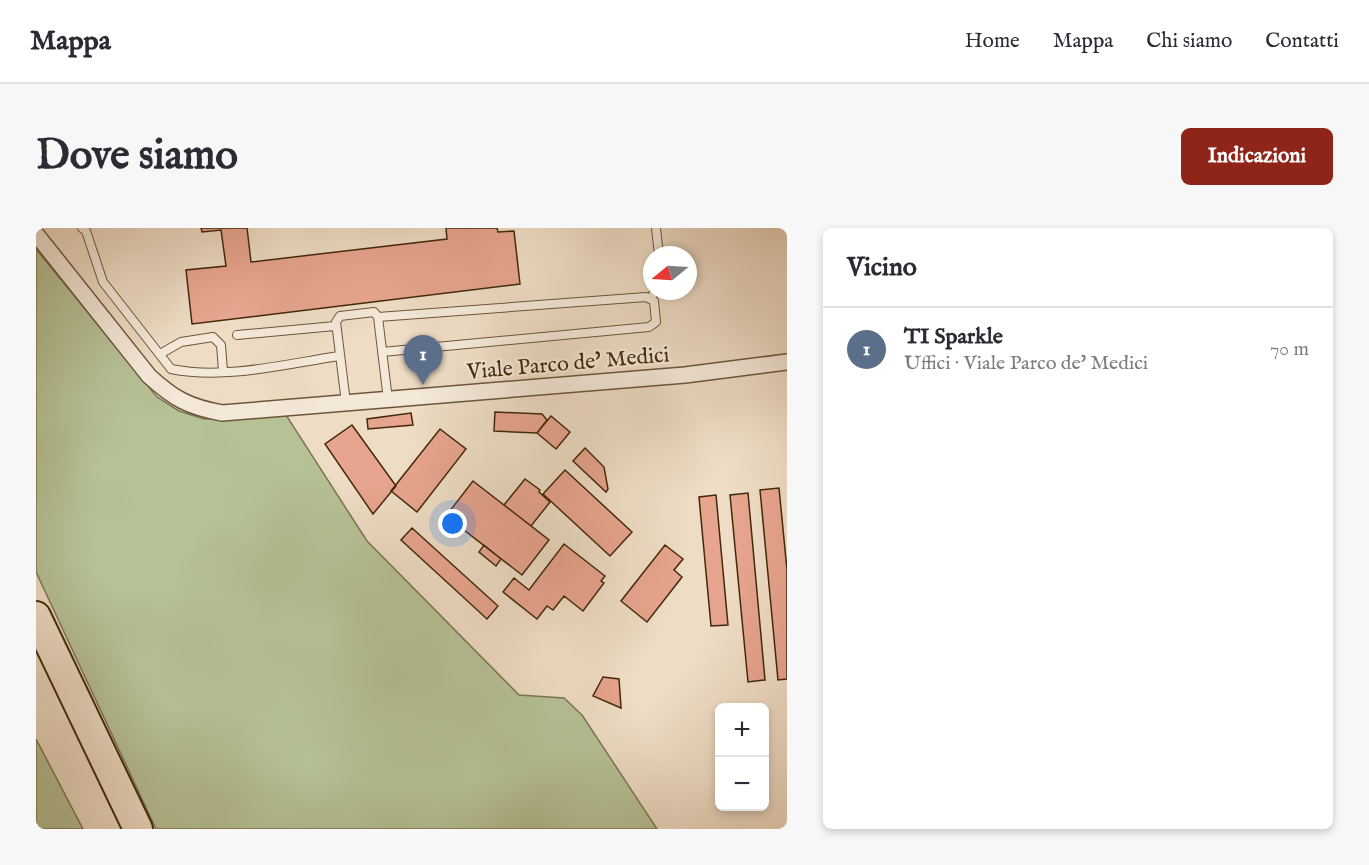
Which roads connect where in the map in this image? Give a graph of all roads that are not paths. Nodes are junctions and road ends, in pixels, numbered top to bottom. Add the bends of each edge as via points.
1 (82, 228) edge
2 (656, 228) edge
3 (36, 234) edge
4 (658, 246) edge
5 (643, 297) edge
6 (654, 300) edge
7 (378, 317) junction
8 (335, 326) junction
9 (237, 335) dead end
10 (382, 352) junction
11 (160, 354) junction
12 (339, 356) junction
13 (787, 362) edge
14 (224, 371) junction
15 (388, 400) junction
16 (346, 403) junction
17 (36, 615) edge
18 (36, 659) edge
19 (117, 829) edge
20 (138, 829) edge

1 - 11 lane via 103,282
2 - 4 lane
3 - 16 street, Viale Parco de' Medici via 149,376 166,393 191,407 222,413
5 - 7 lane
6 - 10 lane via 656,322 649,327
7 - 8 lane via 374,312 340,316
7 - 10 lane
8 - 9 lane
8 - 12 lane
10 - 15 lane
11 - 14 lane via 171,369
11 - 14 lane via 181,342 213,338 221,345
12 - 14 lane
12 - 16 lane
13 - 15 street, Viale Parco de' Medici via 728,371
15 - 16 street, Viale Parco de' Medici
17 - 20 highway
18 - 19 highway

